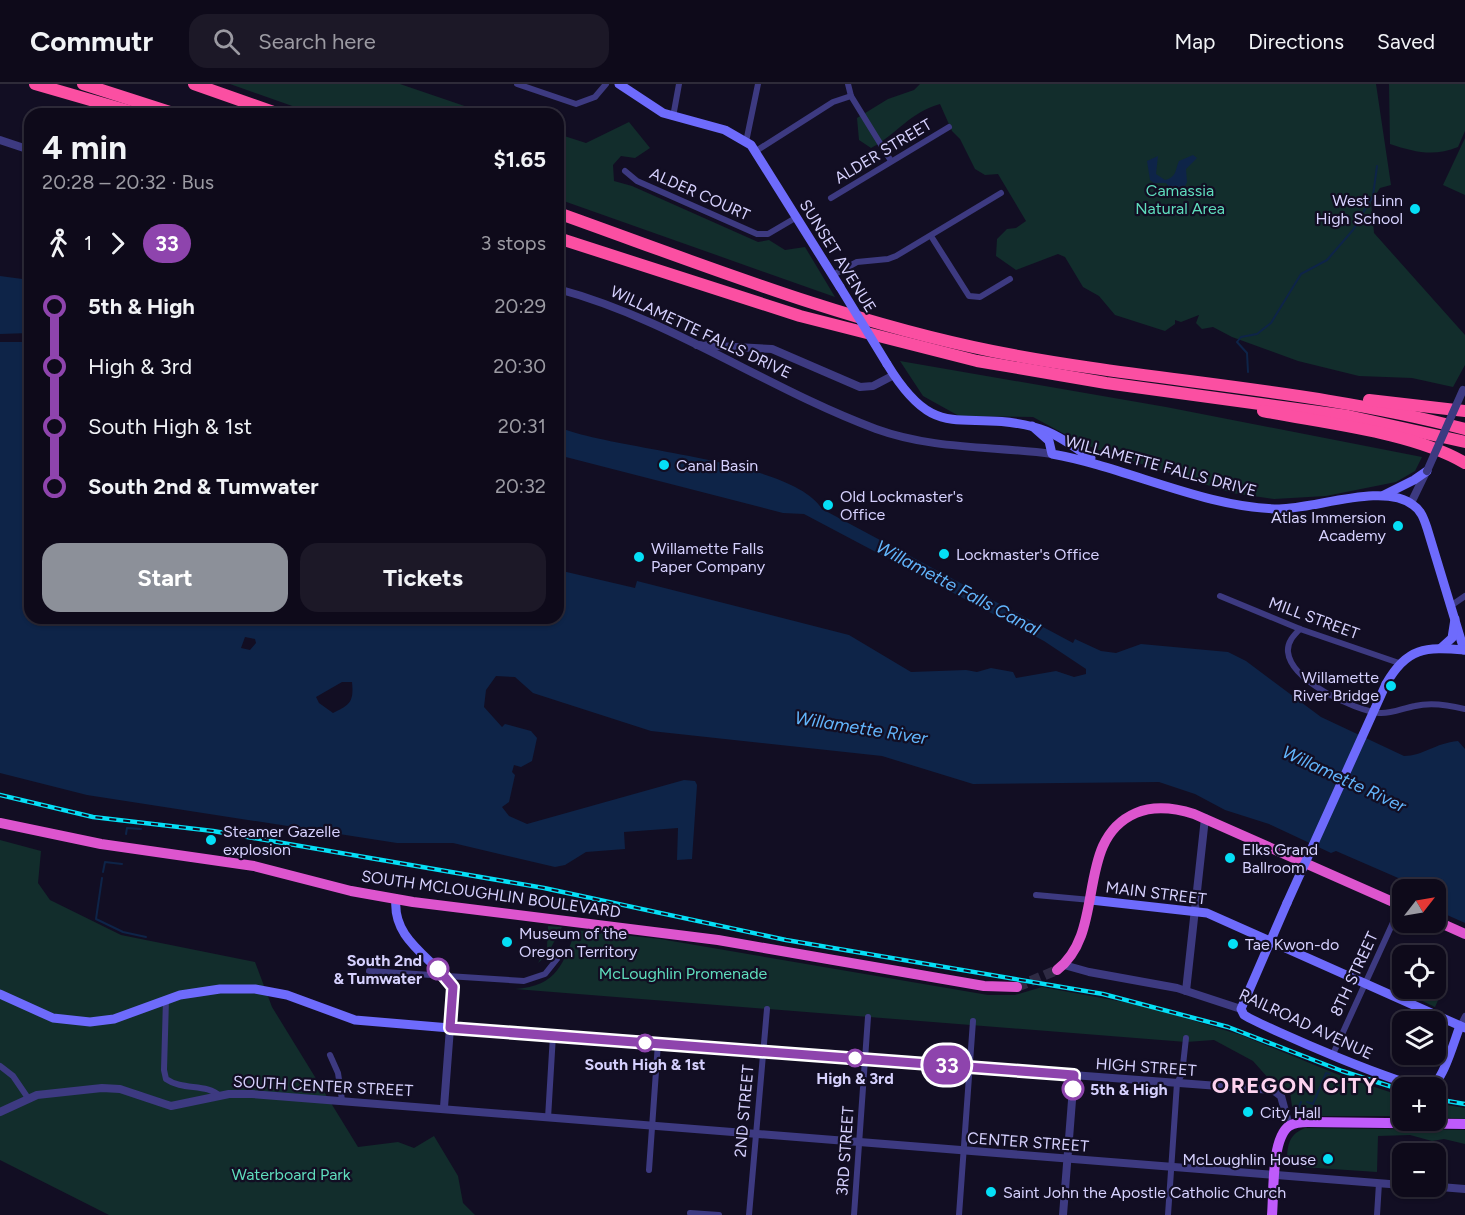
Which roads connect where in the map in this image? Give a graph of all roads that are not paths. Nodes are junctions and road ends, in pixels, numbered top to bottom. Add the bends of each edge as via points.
1 (35, 84) edge
2 (83, 84) edge
3 (194, 84) edge
4 (517, 84) edge
5 (606, 84) edge
6 (619, 84) edge
7 (679, 84) edge
8 (758, 84) edge
9 (848, 84) edge
10 (851, 96) junction
11 (118, 108) edge
12 (157, 108) edge
13 (262, 108) edge
14 (674, 117) junction
15 (949, 127) dead end
16 (0, 140) edge
17 (746, 142) junction
18 (24, 148) edge
19 (756, 152) junction
20 (891, 161) junction
21 (625, 171) dead end
22 (1001, 193) dead end
23 (831, 198) dead end
24 (564, 215) edge
25 (797, 217) junction
26 (931, 236) junction
27 (564, 240) edge
28 (833, 275) junction
29 (1010, 279) dead end
30 (564, 292) edge
31 (696, 345) junction
32 (894, 375) junction
33 (1464, 388) edge
34 (1175, 392) junction
35 (1351, 404) junction
36 (1465, 411) edge
37 (1032, 426) junction
38 (1465, 429) edge
39 (1465, 442) edge
40 (1052, 453) junction
41 (1099, 463) junction
42 (1465, 463) edge
43 (1426, 471) junction
44 (1384, 495) junction
45 (1411, 503) junction
46 (1220, 596) dead end
47 (1465, 596) edge
48 (1454, 610) junction
49 (1465, 624) edge
50 (1300, 629) junction
51 (1441, 648) junction
52 (1465, 650) edge
53 (1399, 663) junction
54 (1465, 709) edge
55 (1205, 818) junction
56 (0, 823) edge
57 (1036, 895) dead end
58 (396, 899) junction
59 (1091, 900) junction
60 (1392, 902) edge
61 (1194, 910) junction
62 (1446, 925) edge
63 (1392, 927) edge
64 (1465, 934) edge
65 (1270, 941) junction
66 (557, 959) dead end
67 (1060, 968) joint
68 (369, 971) dead end
69 (447, 977) junction
70 (1365, 983) junction
71 (1017, 987) tunnel mouth
72 (1186, 991) junction
73 (0, 994) edge
74 (166, 999) junction
75 (767, 1009) dead end
76 (1241, 1009) junction
77 (1465, 1016) edge
78 (868, 1017) dead end
79 (973, 1022) dead end
80 (1463, 1027) edge
81 (450, 1028) junction
82 (553, 1035) junction
83 (1186, 1038) dead end
84 (658, 1043) junction
85 (763, 1052) junction
86 (1333, 1054) junction
87 (330, 1055) dead end
88 (865, 1058) junction
89 (0, 1066) edge
90 (970, 1066) junction
91 (1074, 1075) junction
92 (1440, 1077) edge
93 (1392, 1080) edge
94 (1177, 1083) junction
95 (220, 1095) junction
96 (28, 1098) junction
97 (342, 1100) junction
98 (444, 1107) junction
99 (0, 1112) edge
100 (548, 1118) junction
101 (1465, 1124) edge
102 (652, 1126) junction
103 (1289, 1126) junction
104 (755, 1135) junction
105 (859, 1143) junction
106 (964, 1151) junction
107 (1068, 1159) junction
108 (1172, 1166) junction
109 (649, 1170) dead end
110 (1275, 1174) junction
111 (1379, 1183) junction
112 (1392, 1184) edge
113 (1446, 1187) edge
114 (1465, 1189) edge
115 (690, 1213) dead end
116 (719, 1215) edge
117 (749, 1215) edge
118 (854, 1215) edge
119 (959, 1215) edge
120 (1063, 1215) edge
121 (1168, 1215) edge
122 (1272, 1215) edge
123 (1377, 1215) edge

1 - 11 highway
2 - 12 highway
3 - 13 highway
4 - 5 street via 576,104 590,100
6 - 14 main road, SUNSET AVENUE via 656,110
7 - 14 street
8 - 17 street
9 - 10 street
10 - 19 street via 833,102
10 - 20 street
14 - 17 main road, SUNSET AVENUE via 717,127
15 - 20 street, ALDER STREET
16 - 18 street
17 - 19 main road, SUNSET AVENUE
19 - 25 main road, SUNSET AVENUE
20 - 23 street, ALDER STREET
21 - 25 street, ALDER COURT via 636,181 756,234 768,234
22 - 26 street
24 - 35 highway via 802,299 920,334 1036,359
25 - 28 main road, SUNSET AVENUE
26 - 28 street via 888,259 857,262
26 - 29 street via 966,294 980,297
27 - 34 highway via 800,316 895,342 988,363
28 - 32 main road, SUNSET AVENUE, bridge
30 - 31 street, WILLAMETTE FALLS DRIVE via 611,306
31 - 32 street via 772,350 864,387
31 - 40 street, WILLAMETTE FALLS DRIVE via 888,433 946,445
32 - 37 main road, SUNSET AVENUE via 918,405 939,417
33 - 43 street, bridge
34 - 39 highway via 1348,416
34 - 42 highway via 1404,440
35 - 36 highway via 1370,400
35 - 38 highway
37 - 40 main road via 1049,441
37 - 41 main road, SUNSET AVENUE
40 - 41 main road, WILLAMETTE FALLS DRIVE
41 - 44 main road, WILLAMETTE FALLS DRIVE via 1218,500 1259,508 1306,508
43 - 44 main road
43 - 45 street
44 - 45 main road, WILLAMETTE FALLS DRIVE
45 - 48 main road via 1423,518
46 - 50 street, MILL STREET
47 - 48 street
48 - 49 main road
48 - 51 main road via 1452,638
48 - 52 main road
50 - 53 street, MILL STREET
50 - 54 street via 1290,640 1288,652 1299,674 1313,686 1374,712 1431,704
51 - 52 main road
51 - 53 main road via 1415,652
53 - 65 main road, bridge
55 - 59 highway via 1163,808 1127,818 1103,845
55 - 60 highway
55 - 61 street
56 - 58 highway, SOUTH MCLOUGHLIN BOULEVARD via 101,844 254,866
57 - 59 street, MAIN STREET
58 - 69 main road via 399,929
58 - 71 highway, SOUTH MCLOUGHLIN BOULEVARD via 709,938 984,986
59 - 61 main road, MAIN STREET
59 - 67 highway via 1079,944
61 - 65 main road, MAIN STREET
61 - 72 street
62 - 64 highway
63 - 70 street, 8TH STREET
65 - 70 main road, MAIN STREET
65 - 76 main road
66 - 69 street via 549,970 530,980
67 - 72 street, RAILROAD AVENUE
68 - 69 street
69 - 81 main road via 453,990
70 - 80 main road, MAIN STREET
70 - 86 street, 8TH STREET
72 - 76 street, RAILROAD AVENUE
73 - 74 main road via 41,1013 81,1022 114,1018
74 - 81 main road via 204,991 255,989 292,997 355,1020
74 - 95 street via 166,1079
75 - 85 street, 2ND STREET
76 - 86 main road, RAILROAD AVENUE via 1249,1018
77 - 80 street
78 - 88 street, 3RD STREET
79 - 90 street
80 - 92 main road
81 - 82 street, HIGH STREET
81 - 98 street
82 - 84 street, HIGH STREET
82 - 100 street
83 - 94 street via 1182,1074
84 - 85 street, HIGH STREET
84 - 102 street
85 - 88 street, HIGH STREET
85 - 104 street, 2ND STREET
86 - 93 main road, RAILROAD AVENUE
87 - 97 street via 338,1073
88 - 90 street, HIGH STREET
88 - 105 street, 3RD STREET
89 - 96 street via 13,1076
90 - 91 street, HIGH STREET
90 - 106 street
91 - 94 street, HIGH STREET
91 - 107 street
94 - 103 street, HIGH STREET via 1274,1090 1281,1096
94 - 108 street
95 - 96 street, SOUTH CENTER STREET via 176,1106 159,1104 118,1088
95 - 97 street, SOUTH CENTER STREET
96 - 99 street, SOUTH CENTER STREET
97 - 98 street, SOUTH CENTER STREET
98 - 100 street, SOUTH CENTER STREET
100 - 102 street, SOUTH CENTER STREET
101 - 103 main road via 1308,1122
102 - 104 street, CENTER STREET
102 - 109 street
103 - 110 main road via 1279,1141
104 - 105 street, CENTER STREET
104 - 117 street, 2ND STREET
105 - 106 street, CENTER STREET
105 - 118 street, 3RD STREET
106 - 107 street, CENTER STREET
106 - 119 street
107 - 108 street, CENTER STREET
107 - 120 street
108 - 110 street, CENTER STREET
108 - 121 street
110 - 111 street, CENTER STREET
110 - 122 main road
111 - 112 street, CENTER STREET
111 - 123 street
113 - 114 street
115 - 116 street

